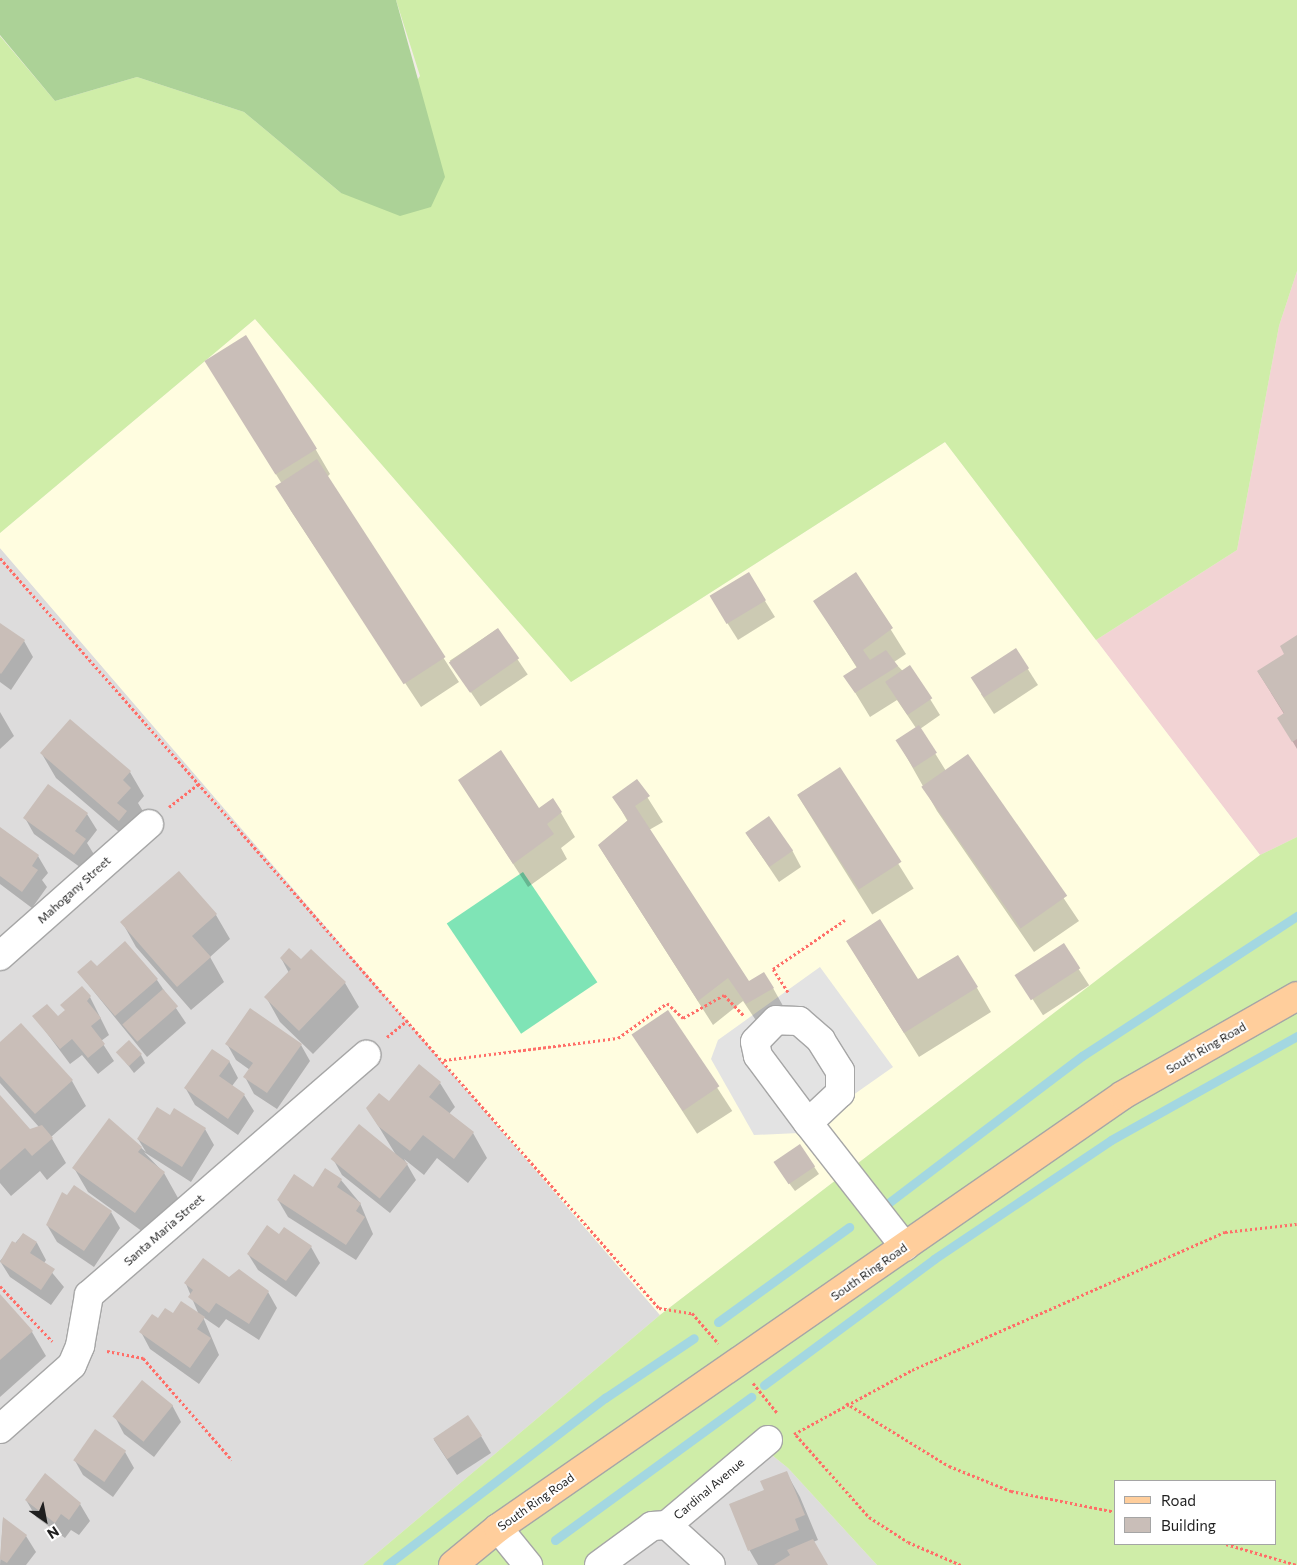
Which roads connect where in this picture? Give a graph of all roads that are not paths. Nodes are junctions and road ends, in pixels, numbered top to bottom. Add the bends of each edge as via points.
1 (148, 824) road end
2 (0, 956) edge
3 (1297, 996) edge
4 (366, 1055) dead end
5 (808, 1123) dead end
6 (905, 1247) junction
7 (0, 1429) edge
8 (780, 1429) road end
9 (667, 1525) junction
10 (498, 1528) junction
11 (453, 1565) edge
12 (528, 1565) edge
13 (599, 1565) edge
14 (712, 1565) edge

1 - 2 street, Mahogany Street
3 - 6 main road, South Ring Road via 1124,1096
4 - 7 street, Santa Maria Street via 89,1295 80,1346 72,1365
5 - 6 street
6 - 10 main road, South Ring Road
8 - 9 street, Cardinal Avenue
9 - 13 street, Cardinal Avenue via 652,1526
9 - 14 street
10 - 11 main road, South Ring Road
10 - 12 street

